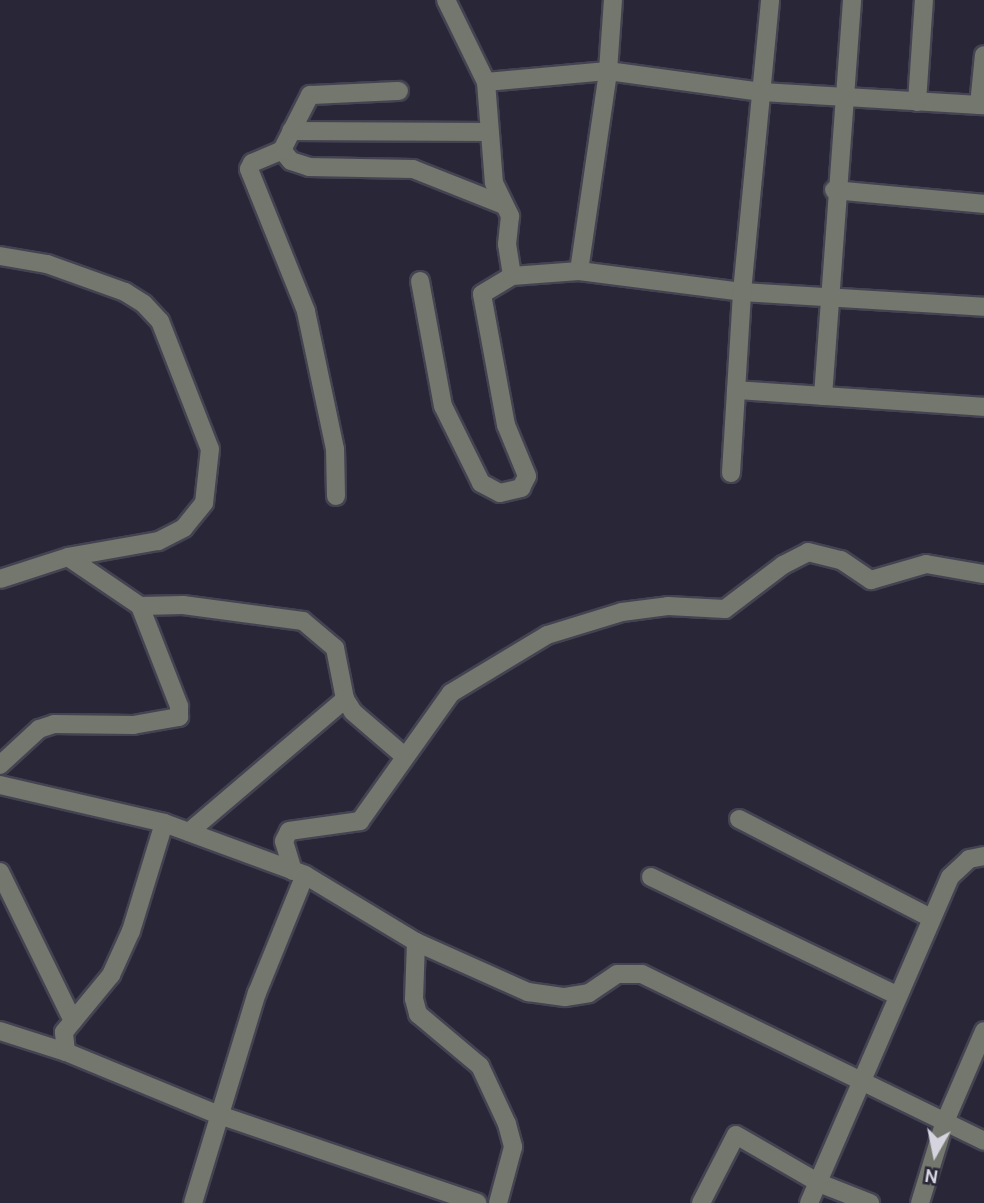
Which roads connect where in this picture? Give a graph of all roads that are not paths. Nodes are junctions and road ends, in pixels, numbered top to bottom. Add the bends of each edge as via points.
1 (446, 0) edge
2 (613, 0) edge
3 (770, 0) edge
4 (852, 0) edge
5 (923, 0) edge
6 (984, 55) edge
7 (608, 71) junction
8 (486, 82) junction
9 (399, 91) dead end
10 (762, 92) junction
11 (842, 98) junction
12 (917, 102) junction
13 (982, 105) edge
14 (291, 131) junction
15 (489, 132) junction
16 (282, 150) junction
17 (835, 190) junction
18 (984, 204) edge
19 (503, 205) junction
20 (0, 256) edge
21 (579, 271) junction
22 (512, 276) junction
23 (419, 281) dead end
24 (743, 292) junction
25 (828, 298) junction
26 (984, 307) edge
27 (736, 390) junction
28 (823, 396) junction
29 (984, 407) edge
30 (732, 473) dead end
31 (336, 496) dead end
32 (68, 557) junction
33 (984, 574) edge
34 (0, 579) edge
35 (140, 606) junction
36 (345, 699) junction
37 (403, 755) junction
38 (0, 765) edge
39 (0, 785) edge
40 (739, 819) dead end
41 (164, 823) junction
42 (189, 832) junction
43 (984, 856) edge
44 (0, 872) edge
45 (299, 873) junction
46 (651, 877) dead end
47 (931, 918) junction
48 (416, 942) junction
49 (896, 995) junction
50 (73, 1021) junction
51 (0, 1031) edge
52 (984, 1031) edge
53 (66, 1052) junction
54 (861, 1084) junction
55 (219, 1115) junction
56 (944, 1124) junction
57 (984, 1141) edge
58 (819, 1182) junction
59 (193, 1203) edge
60 (477, 1203) edge
61 (498, 1203) edge
62 (701, 1203) edge
63 (809, 1203) edge
64 (870, 1203) edge
65 (920, 1203) edge

1 - 8 street
2 - 7 street
3 - 10 street
4 - 11 street
5 - 12 street
6 - 13 street
7 - 8 street
7 - 10 street
7 - 21 street
8 - 15 street
9 - 14 street via 310,95
10 - 11 street
10 - 24 street
11 - 12 street
11 - 17 street
12 - 13 street
14 - 15 street
14 - 16 street
15 - 19 street via 494,183
16 - 19 street via 291,161 309,167 413,169
16 - 31 street via 251,163 249,169 306,311 335,449
17 - 18 street
17 - 25 street
19 - 22 street via 510,216 507,244
20 - 32 street via 47,264 125,292 145,304 160,321 210,449 204,503 184,528 158,541
21 - 22 street
21 - 24 street
22 - 23 street via 482,294 506,425 527,476 521,488 507,493 481,483 443,406
24 - 25 street
24 - 27 street
25 - 26 street
25 - 28 street
27 - 28 street
27 - 30 street
28 - 29 street
32 - 34 street
32 - 35 street
33 - 37 street via 926,564 871,580 841,560 808,552 725,609 668,606 570,626 460,684
35 - 36 street via 183,605 303,621 335,648
35 - 38 street via 179,706 179,717 133,725 54,724 39,729
36 - 37 street
36 - 42 street
37 - 45 street via 360,821 287,834 284,841
39 - 41 street
40 - 47 street
41 - 42 street
41 - 50 street via 131,931 116,964
42 - 45 street
43 - 47 street via 970,859 950,877
44 - 50 street
45 - 48 street
45 - 55 street
46 - 49 street
47 - 49 street
48 - 54 street via 528,992 565,997 589,993 617,974 642,974
48 - 61 street via 414,999 418,1014 481,1066 507,1124 513,1147
49 - 54 street
50 - 53 street via 63,1037
51 - 53 street
52 - 56 street
53 - 55 street
54 - 56 street
54 - 58 street
55 - 59 street
55 - 60 street
56 - 57 street
56 - 65 street
58 - 62 street via 736,1135
58 - 63 street
58 - 64 street

